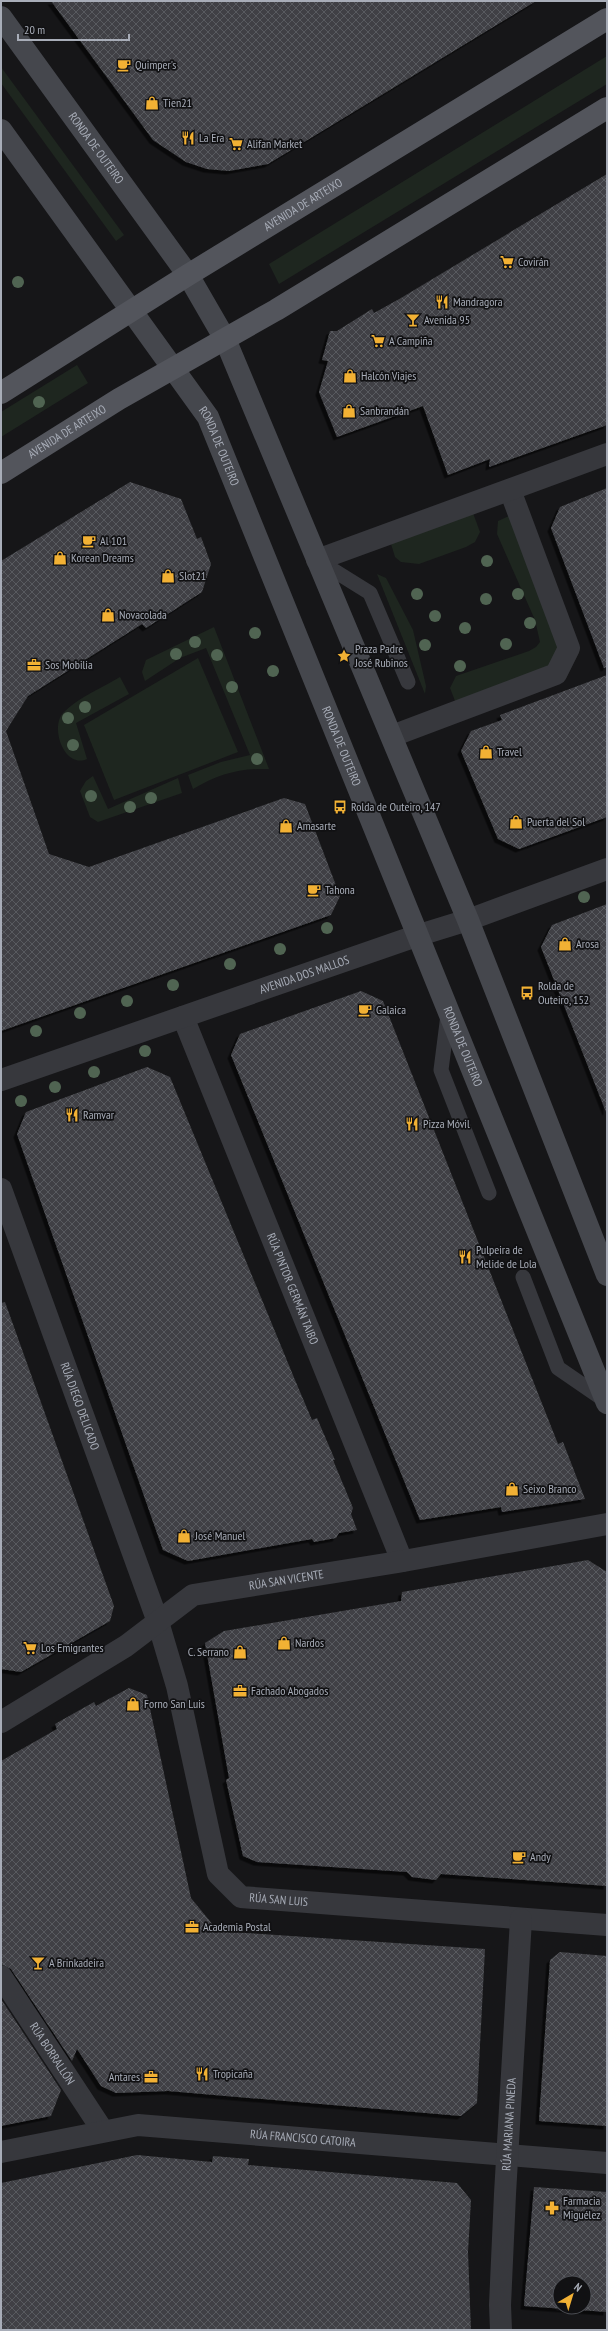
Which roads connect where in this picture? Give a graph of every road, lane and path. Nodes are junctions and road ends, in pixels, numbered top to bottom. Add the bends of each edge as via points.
1 (1, 17) edge
2 (607, 19) edge
3 (607, 108) edge
4 (1, 130) edge
5 (188, 275) junction
6 (131, 312) junction
7 (225, 339) junction
8 (173, 368) junction
9 (1, 393) edge
10 (607, 454) edge
11 (1, 473) edge
12 (510, 490) junction
13 (317, 560) junction
14 (408, 682) dead end
15 (392, 736) junction
16 (607, 869) edge
17 (468, 920) junction
18 (416, 936) junction
19 (448, 1015) junction
20 (183, 1017) junction
21 (1, 1080) edge
22 (1, 1190) edge
23 (489, 1193) dead end
24 (607, 1275) edge
25 (523, 1277) dead end
26 (607, 1402) edge
27 (607, 1524) edge
28 (402, 1561) junction
29 (158, 1622) junction
30 (4, 1716) edge
31 (521, 1919) junction
32 (607, 1925) edge
33 (1, 1976) edge
34 (103, 2131) junction
35 (1, 2152) edge
36 (508, 2156) junction
37 (607, 2163) edge
38 (501, 2330) edge

1 - 5 main road, RONDA DE OUTEIRO
2 - 5 main road, AVENIDA DE ARTEIXO
3 - 7 main road, AVENIDA DE ARTEIXO
4 - 6 main road, RONDA DE OUTEIRO
5 - 6 main road, AVENIDA DE ARTEIXO
5 - 7 main road, RONDA DE OUTEIRO
6 - 8 main road, RONDA DE OUTEIRO
6 - 9 main road, AVENIDA DE ARTEIXO
7 - 8 main road, AVENIDA DE ARTEIXO
7 - 13 main road, RONDA DE OUTEIRO
8 - 11 main road, AVENIDA DE ARTEIXO
8 - 18 main road, RONDA DE OUTEIRO via 208,417
10 - 12 street
12 - 13 street
12 - 15 street via 569,648 556,674
13 - 14 lane via 370,593
13 - 15 main road, RONDA DE OUTEIRO
15 - 17 main road, RONDA DE OUTEIRO
16 - 17 street, AVENIDA DOS MALLOS
17 - 18 street, AVENIDA DOS MALLOS
17 - 24 main road, RONDA DE OUTEIRO
18 - 19 main road, RONDA DE OUTEIRO
18 - 20 street, AVENIDA DOS MALLOS
19 - 23 lane via 441,1070
19 - 26 main road, RONDA DE OUTEIRO
20 - 21 street, AVENIDA DOS MALLOS
20 - 28 street, RÚA PINTOR GERMÁN TAIBO
22 - 29 street, RÚA DIEGO DELICADO
25 - 26 lane via 558,1368
27 - 28 street, RÚA SAN VICENTE
28 - 29 street, RÚA SAN VICENTE via 193,1595
29 - 30 street, RÚA SAN VICENTE via 126,1646
29 - 31 street, RÚA SAN LUIS via 177,1686 218,1874 241,1897
31 - 32 street, RÚA SAN LUIS
31 - 36 street, RÚA MARIANA PINEDA
33 - 34 street, RÚA BORRALLÓN
34 - 35 street, RÚA FRANCISCO CATOIRA
34 - 36 street, RÚA FRANCISCO CATOIRA via 138,2125
36 - 37 street, RÚA FRANCISCO CATOIRA
36 - 38 street, RÚA MARIANA PINEDA via 500,2305

